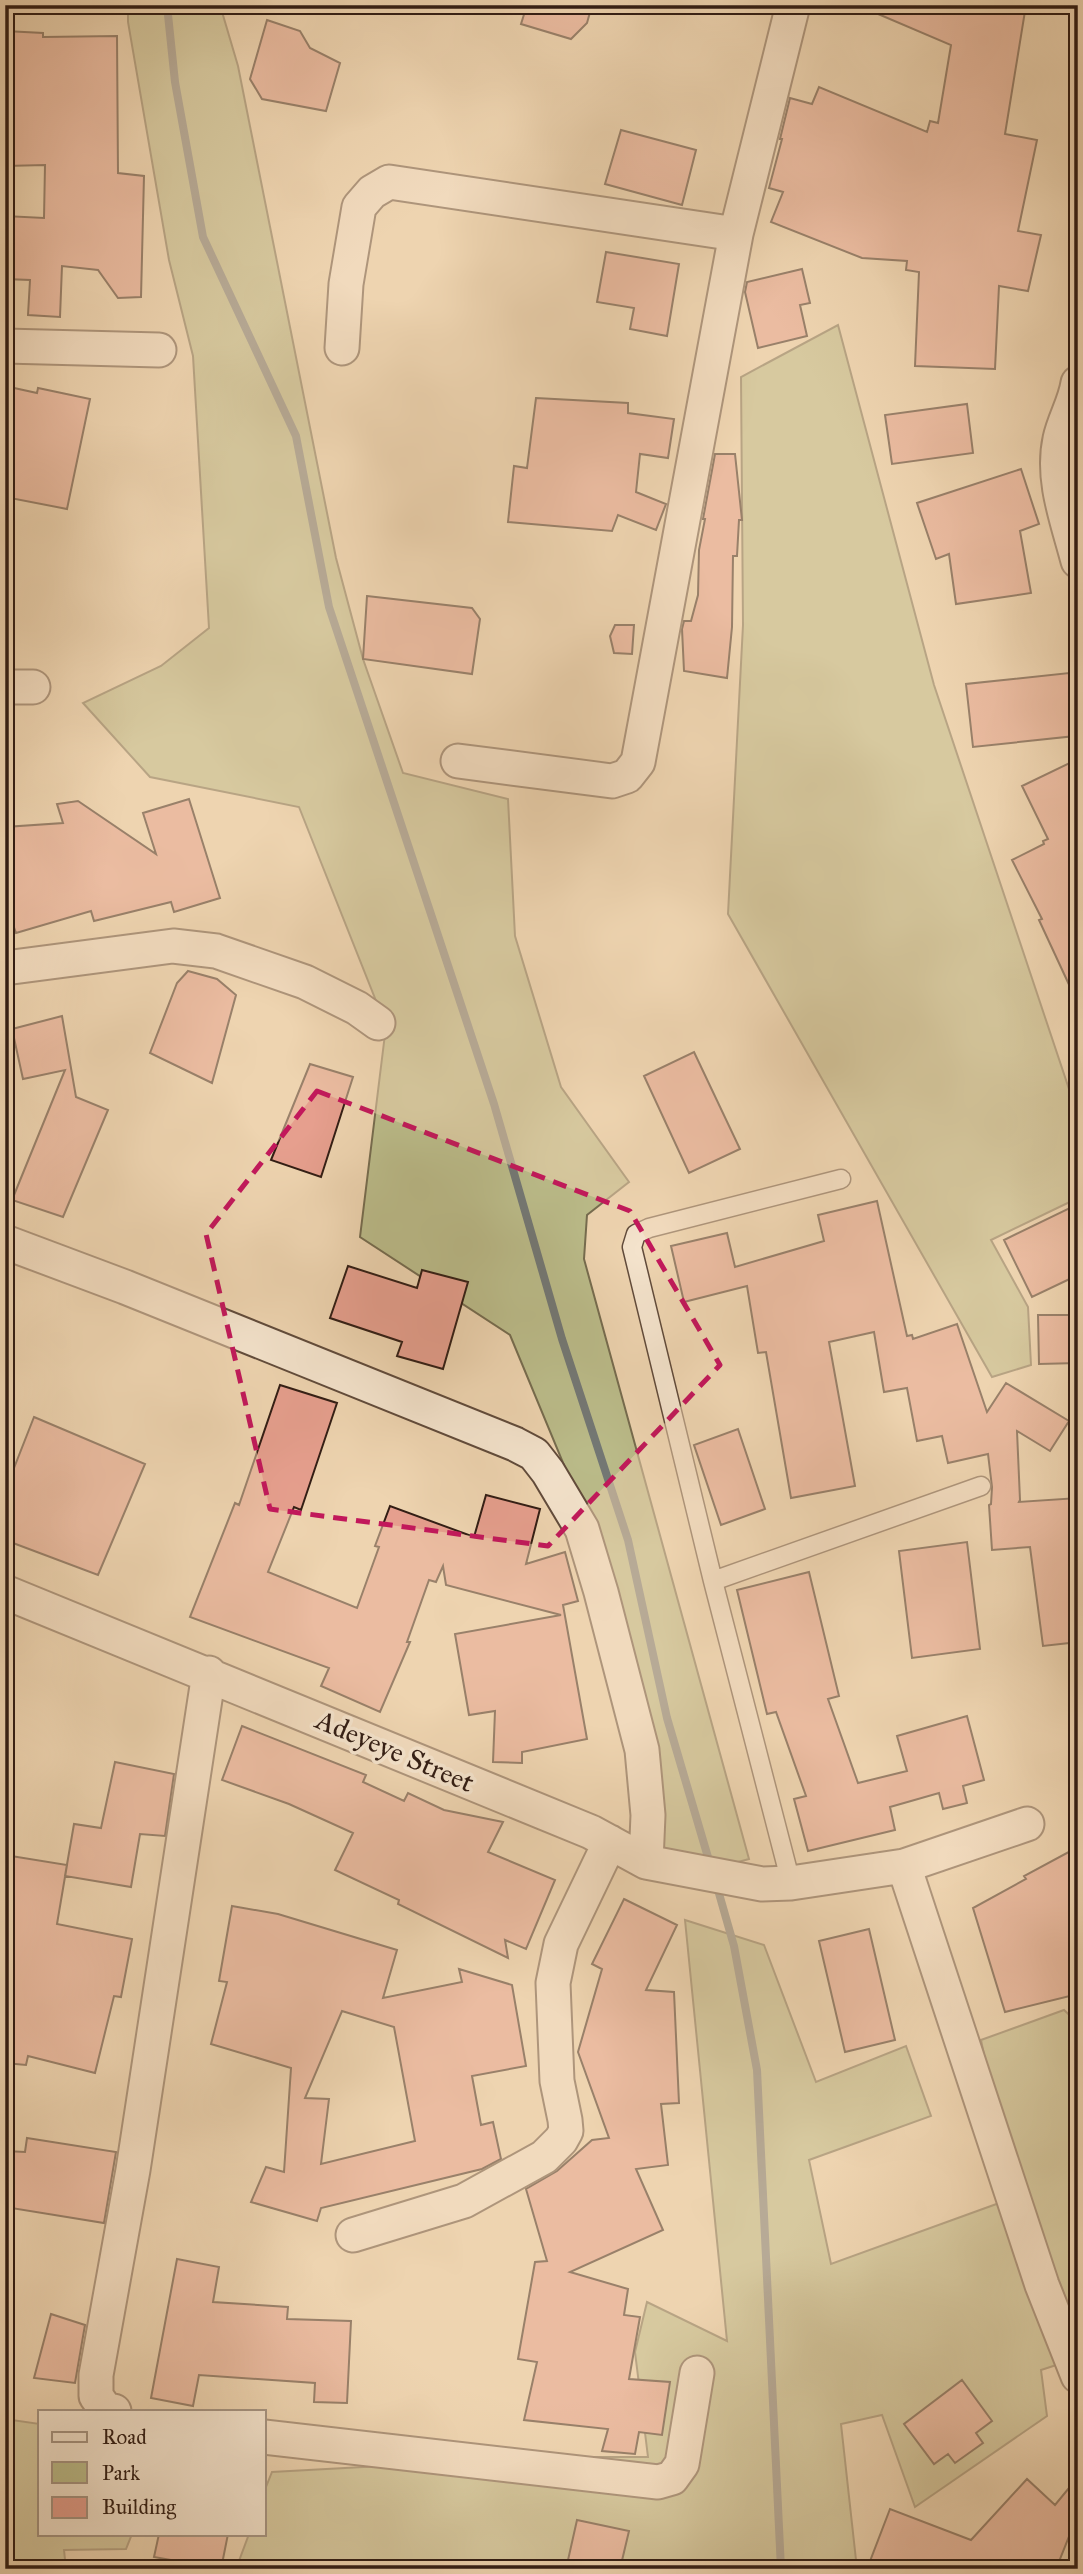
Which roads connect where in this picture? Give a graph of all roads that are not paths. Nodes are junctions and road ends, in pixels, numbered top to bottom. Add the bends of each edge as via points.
1 (793, 5) edge
2 (736, 234) junction
3 (5, 346) edge
4 (342, 348) dead end
5 (159, 350) dead end
6 (1078, 383) edge
7 (1078, 561) edge
8 (458, 761) dead end
9 (5, 968) edge
10 (378, 1023) dead end
11 (841, 1179) dead end
12 (5, 1242) edge
13 (981, 1486) dead end
14 (713, 1581) junction
15 (5, 1592) edge
16 (209, 1673) junction
17 (1027, 1824) dead end
18 (610, 1842) junction
19 (649, 1863) junction
20 (904, 1866) junction
21 (776, 1883) junction
22 (353, 2235) dead end
23 (697, 2373) dead end
24 (1078, 2376) edge
25 (106, 2410) edge
26 (266, 2437) edge

1 - 2 street
2 - 4 street via 389,182 359,207 346,284
2 - 8 street via 638,762 627,776 612,781
3 - 5 street
6 - 7 street via 1056,467
9 - 10 street via 173,946 216,951 304,982
11 - 14 lane via 636,1234 632,1247
12 - 19 street via 534,1454 582,1529 601,1592 642,1750
13 - 14 lane
14 - 21 lane
15 - 16 street, Adeyeye Street
16 - 18 street, Adeyeye Street
16 - 25 street via 133,2170 96,2375 96,2396
17 - 20 street, Adeyeye Street
18 - 19 street, Adeyeye Street
18 - 22 street via 561,1944 553,1983 557,2081 566,2131 561,2140 544,2157 464,2201
19 - 21 street, Adeyeye Street
20 - 21 street, Adeyeye Street
20 - 24 street via 1042,2285
23 - 26 street via 682,2464 672,2478 657,2482

